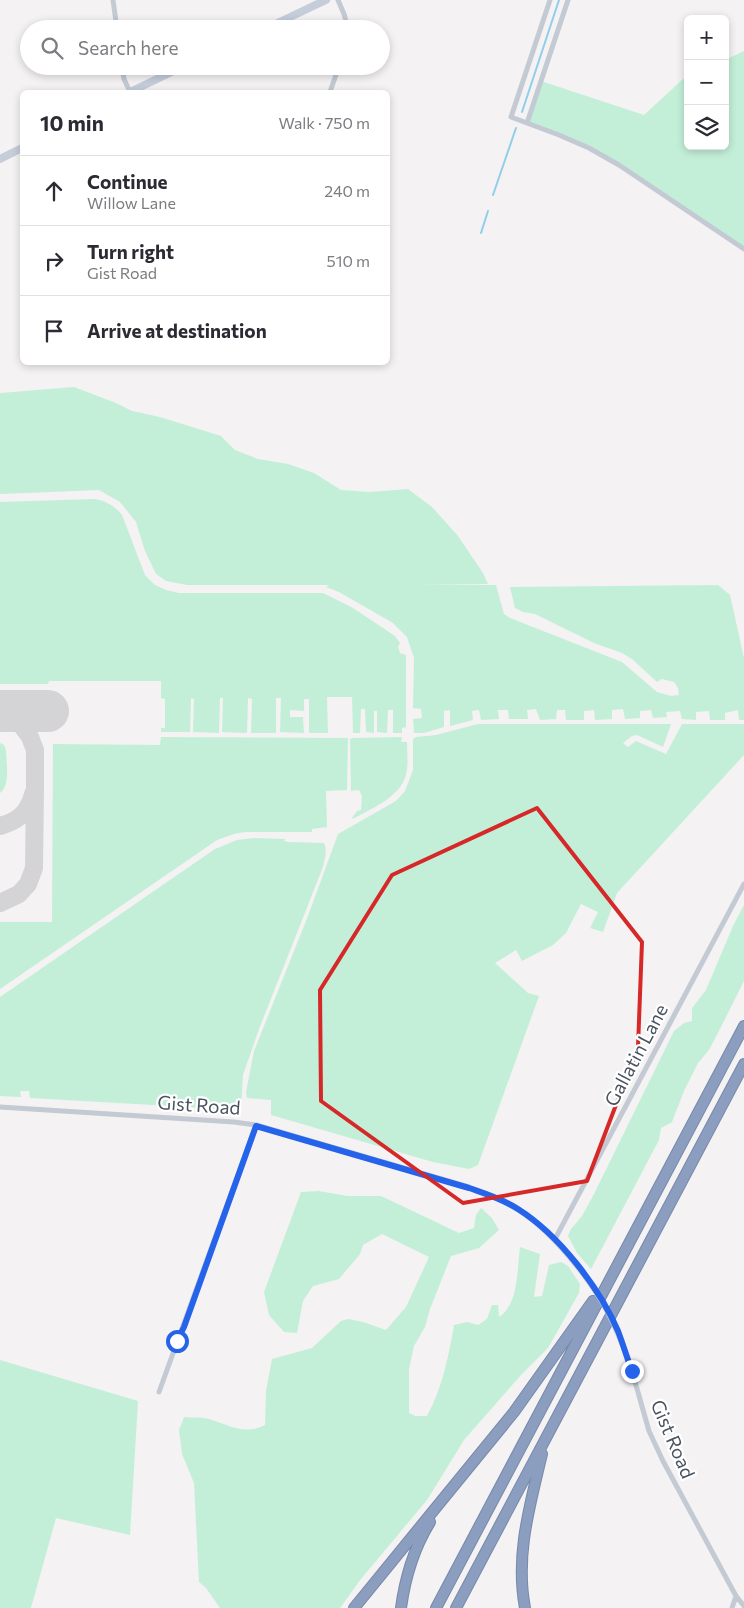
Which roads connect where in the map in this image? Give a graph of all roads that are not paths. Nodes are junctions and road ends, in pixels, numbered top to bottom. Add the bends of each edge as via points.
1 (113, 0) edge
2 (326, 0) edge
3 (338, 0) edge
4 (550, 0) edge
5 (568, 0) edge
6 (116, 20) edge
7 (284, 20) edge
8 (346, 20) edge
9 (123, 75) edge
10 (165, 75) edge
11 (336, 75) edge
12 (129, 90) edge
13 (134, 90) edge
14 (331, 90) edge
15 (527, 123) junction
16 (20, 149) edge
17 (0, 159) edge
18 (744, 249) edge
19 (744, 884) edge
20 (744, 1026) edge
21 (744, 1064) edge
22 (0, 1107) edge
23 (256, 1126) junction
24 (555, 1239) junction
25 (613, 1274) junction
26 (159, 1392) dead end
27 (546, 1440) junction
28 (443, 1500) junction
29 (736, 1596) junction
30 (744, 1606) edge
31 (354, 1608) edge
32 (401, 1608) edge
33 (436, 1608) edge
34 (456, 1608) edge
35 (524, 1608) edge
36 (732, 1608) edge

1 - 6 street
2 - 7 main road
3 - 8 street
4 - 15 street via 511,117
5 - 15 street
9 - 12 street
10 - 13 main road
11 - 14 street
15 - 18 street via 589,148 619,165
16 - 17 main road
19 - 24 street, Gallatin Lane
20 - 25 highway
21 - 27 highway
22 - 23 street, Gist Road
23 - 24 street, Gist Road via 500,1199
23 - 26 street
24 - 29 street, Gist Road, bridge via 603,1301 632,1371 649,1431
25 - 28 highway via 528,1394
25 - 33 highway
27 - 34 highway
27 - 35 highway via 525,1524 521,1570
28 - 31 highway
28 - 32 highway via 413,1557
29 - 30 street, Gist Road
29 - 36 street

